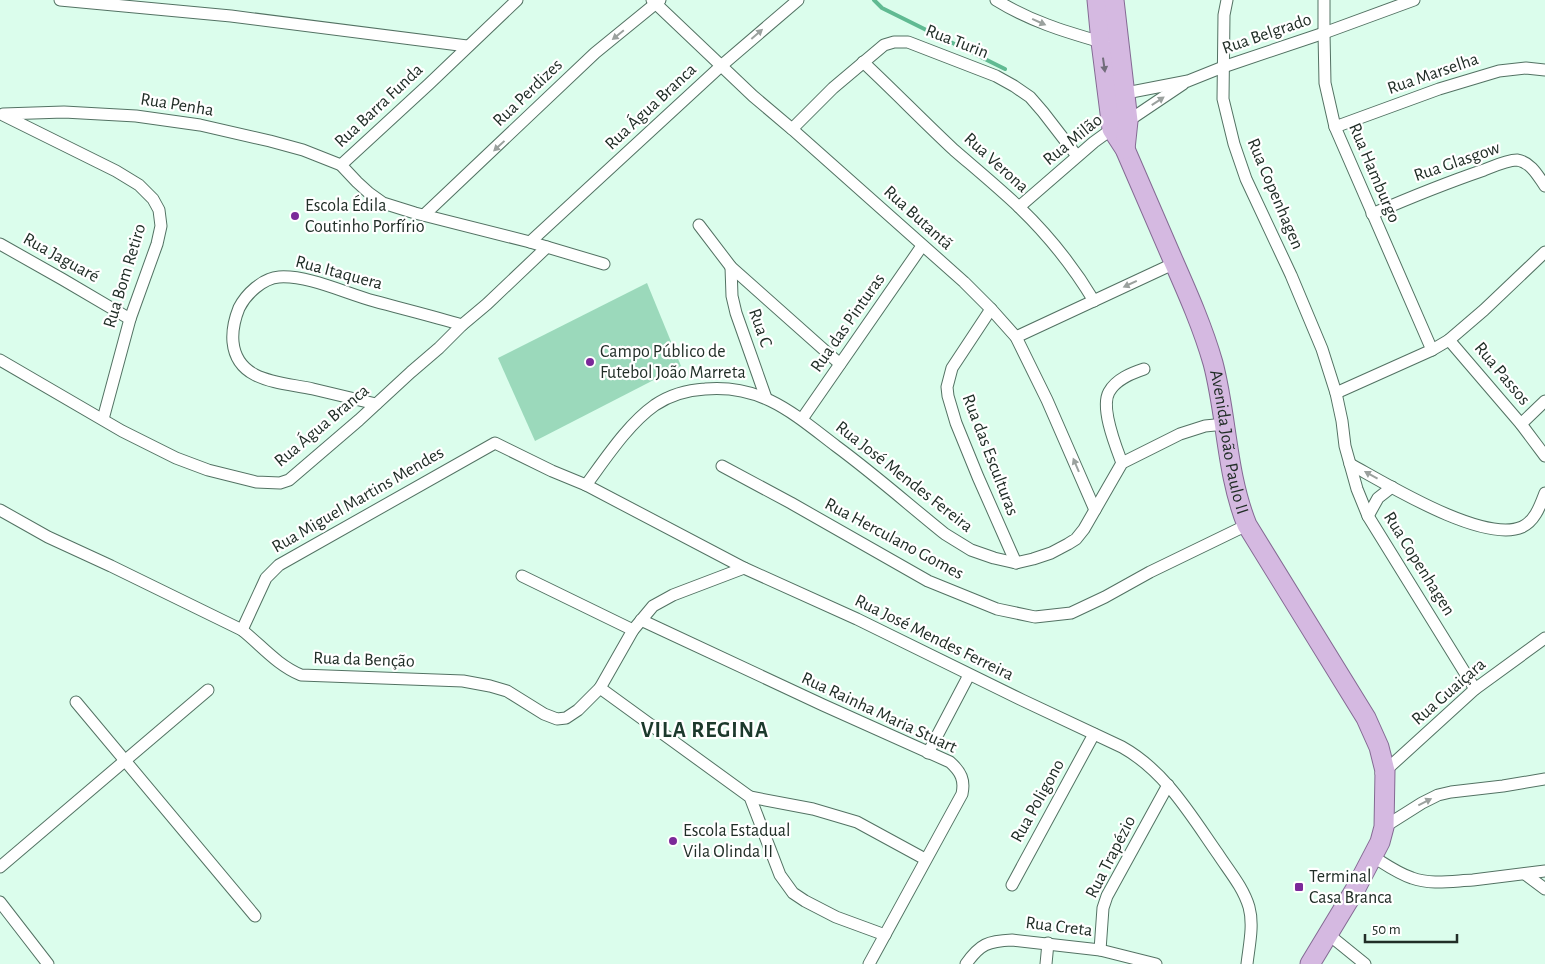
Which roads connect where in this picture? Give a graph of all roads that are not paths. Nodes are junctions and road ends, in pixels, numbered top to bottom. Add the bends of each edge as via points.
1 (60, 0) edge
2 (517, 0) edge
3 (798, 0) edge
4 (996, 0) edge
5 (1097, 0) edge
6 (1114, 0) edge
7 (1227, 0) edge
8 (1324, 0) edge
9 (1414, 0) edge
10 (656, 1) edge
11 (1324, 33) junction
12 (1110, 41) junction
13 (467, 46) junction
14 (863, 62) junction
15 (720, 66) junction
16 (1223, 66) junction
17 (1545, 70) edge
18 (1188, 81) junction
19 (1116, 95) junction
20 (1, 114) edge
21 (1120, 125) junction
22 (1335, 127) junction
23 (792, 129) junction
24 (1077, 156) junction
25 (341, 165) junction
26 (1545, 186) edge
27 (1019, 207) junction
28 (1372, 214) junction
29 (424, 215) junction
30 (699, 225) dead end
31 (530, 242) junction
32 (0, 244) edge
33 (922, 246) junction
34 (548, 247) junction
35 (1545, 252) edge
36 (1175, 263) junction
37 (604, 264) dead end
38 (731, 268) junction
39 (1094, 300) junction
40 (991, 309) junction
41 (130, 319) junction
42 (462, 325) junction
43 (1016, 337) junction
44 (1449, 340) junction
45 (1432, 350) junction
46 (0, 360) edge
47 (840, 364) junction
48 (1144, 369) dead end
49 (1336, 393) junction
50 (766, 398) junction
51 (1545, 402) edge
52 (376, 404) junction
53 (103, 419) junction
54 (802, 419) junction
55 (1225, 424) junction
56 (1521, 424) junction
57 (495, 443) joint
58 (1545, 456) edge
59 (1122, 463) junction
60 (1350, 464) junction
61 (722, 466) dead end
62 (586, 485) junction
63 (1392, 487) junction
64 (1545, 493) edge
65 (0, 510) edge
66 (1095, 510) junction
67 (1368, 516) junction
68 (1247, 526) junction
69 (1016, 562) junction
70 (744, 568) junction
71 (522, 576) dead end
72 (641, 620) junction
73 (242, 630) junction
74 (633, 630) junction
75 (1545, 638) edge
76 (969, 675) junction
77 (600, 688) junction
78 (1475, 689) junction
79 (208, 690) dead end
80 (76, 702) dead end
81 (1094, 734) junction
82 (928, 753) junction
83 (124, 760) junction
84 (1381, 773) junction
85 (1545, 779) edge
86 (1168, 785) junction
87 (750, 797) junction
88 (1384, 827) junction
89 (1372, 856) junction
90 (925, 859) junction
91 (0, 867) edge
92 (1545, 871) edge
93 (1525, 874) junction
94 (1012, 885) dead end
95 (1545, 889) edge
96 (0, 902) edge
97 (255, 916) dead end
98 (1328, 934) junction
99 (884, 935) junction
100 (1048, 943) junction
101 (1100, 950) junction
102 (1137, 961) edge
103 (48, 964) edge
104 (869, 964) edge
105 (966, 964) edge
106 (1046, 964) edge
107 (1156, 964) edge
108 (1247, 964) edge
109 (1310, 964) edge
110 (1365, 964) edge

1 - 13 street via 231,16
2 - 13 street, Rua Barra Funda
15 -> 3 street, Rua Água Branca
4 -> 12 street via 1052,28
5 - 12 main road, Avenida João Paulo II
6 - 12 main road, Avenida João Paulo II
7 - 16 street, Rua Copenhagen
8 - 11 street, Rua Hamburgo
9 - 11 street, Rua Belgrado
10 - 15 street, Rua Butantã
10 -> 29 street, Rua Perdizes via 595,53
11 - 16 street, Rua Belgrado
11 - 22 street, Rua Hamburgo via 1325,84
12 - 19 main road, Avenida João Paulo II
13 - 25 street, Rua Barra Funda
14 - 23 street, Rua Turin
14 - 24 street, Rua Turin via 884,46 908,42 996,76 1030,97
14 - 27 street, Rua Verona via 926,124
15 - 23 street, Rua Butantã
15 - 31 street, Rua Água Branca
16 - 18 street, Rua Belgrado
16 - 49 street, Rua Copenhagen via 1223,99 1246,179 1319,341
17 - 22 street, Rua Marselha via 1499,71
18 - 19 street, Rua Belgrado
21 -> 18 street, Rua Belgrado
19 - 21 main road, Avenida João Paulo II
20 - 25 street, Rua Penha via 105,113 200,125 279,143
20 - 41 street, Rua Bom Retiro via 116,171 139,185 153,199 159,210 161,226
21 - 24 street, Rua Milão
21 - 36 main road, Avenida João Paulo II via 1125,149
22 - 28 street, Rua Hamburgo
23 - 33 street, Rua Butantã
24 - 27 street, Rua Milão
25 - 29 street, Rua Barra Funda via 382,203
26 - 28 street, Rua Glasgow via 1533,168 1517,160 1438,185
27 - 39 street, Rua Verona via 1061,252
28 - 45 street, Rua Hamburgo
29 - 31 street, Rua Barra Funda
30 - 38 street
31 - 34 street, Rua Barra Funda
32 - 41 street, Rua Jaguaré
33 - 40 street, Rua Butantã
33 - 47 street, Rua das Pinturas
34 - 37 street, Rua Barra Funda
34 - 42 street, Rua Água Branca
35 - 44 street
36 -> 39 street
36 - 55 main road, Avenida João Paulo II via 1213,363
38 - 47 street
38 - 50 street, Rua C via 736,313
39 - 43 street
40 - 43 street, Rua Butantã
40 - 69 street, Rua das Esculturas via 952,368 947,387 956,423
41 - 53 street, Rua Bom Retiro
42 - 52 street, Rua Água Branca
42 - 52 street, Rua Itaquera via 304,279 277,277 265,280 254,289 239,308 232,335 238,361 246,369 259,377
66 -> 43 street, Rua Butantã
44 - 45 street
44 - 56 street, Rua Passos
45 - 49 street
46 - 53 street, Rua Água Branca
47 - 54 street, Rua das Pinturas
48 - 59 street via 1125,377 1108,394 1110,426
49 - 60 street, Rua Copenhagen
50 - 54 street, Rua José Mendes Fereira
50 - 62 street, Rua José Mendes Fereira via 745,390 696,389 656,404 641,416
51 - 56 street
52 - 53 street, Rua Água Branca via 288,480 280,483 256,482 208,470 176,458
54 - 69 street, Rua José Mendes Fereira via 945,534 971,550
55 - 59 street via 1180,434
55 - 68 main road, Avenida João Paulo II via 1236,494
56 - 58 street, Rua Passos
57 - 62 street, Rua José Mendes Ferreira
57 - 73 street, Rua Miguel Martins Mendes via 280,565 266,578
59 - 66 street, Rua José Mendes Fereira
63 -> 60 street
60 - 67 street, Rua Copenhagen
61 - 68 street, Rua Herculano Gomes via 928,581 997,609 1035,617 1071,613
62 - 70 street, Rua José Mendes Ferreira
63 - 64 street via 1468,522 1508,530 1534,518
63 - 67 street via 1378,498
65 - 73 street, Rua da Benção via 48,537
66 - 69 street, Rua José Mendes Fereira via 1076,539 1050,553
67 - 78 street, Rua Copenhagen
68 - 84 main road, Avenida João Paulo II via 1366,718
70 - 72 street via 673,595 653,606
70 - 76 street, Rua José Mendes Ferreira
71 - 74 street
72 - 74 street
72 - 82 street, Rua Rainha Maria Stuart
73 - 77 street, Rua da Benção via 279,664 300,675 463,681 507,691 557,719 566,718 578,710
74 - 77 street
75 - 78 street, Rua Guaiçara
76 - 81 street, Rua José Mendes Ferreira
76 - 82 street
77 - 87 street
78 - 84 street, Rua Guaiçara
79 - 83 street
80 - 83 street
81 - 86 street, Rua José Mendes Ferreira via 1137,755
81 - 94 street, Rua Poligono
82 - 90 street, Rua Rainha Maria Stuart via 950,762 960,773 964,786
83 - 91 street
83 - 97 street
84 - 88 main road, Avenida João Paulo II
84 - 89 main road, Avenida João Paulo II
88 -> 85 street via 1438,795
86 - 101 street, Rua Trapézio via 1107,896
86 - 108 street, Rua José Mendes Ferreira via 1245,896 1251,920
87 - 90 street via 813,809 857,822
87 - 99 street via 780,875 794,893 836,917
88 - 89 main road, Avenida João Paulo II
89 - 93 street via 1398,872 1425,882
89 - 98 main road, Avenida João Paulo II
90 - 99 street, Rua Rainha Maria Stuart
92 - 93 street
93 - 95 street
96 - 103 street
98 - 109 main road, Avenida João Paulo II
98 - 110 street
99 - 104 street, Rua Rainha Maria Stuart
100 - 101 street, Rua Creta
100 - 105 street, Rua Creta via 993,942 981,946
100 - 106 street
101 - 102 street, Rua Creta
102 - 107 street, Rua Creta

